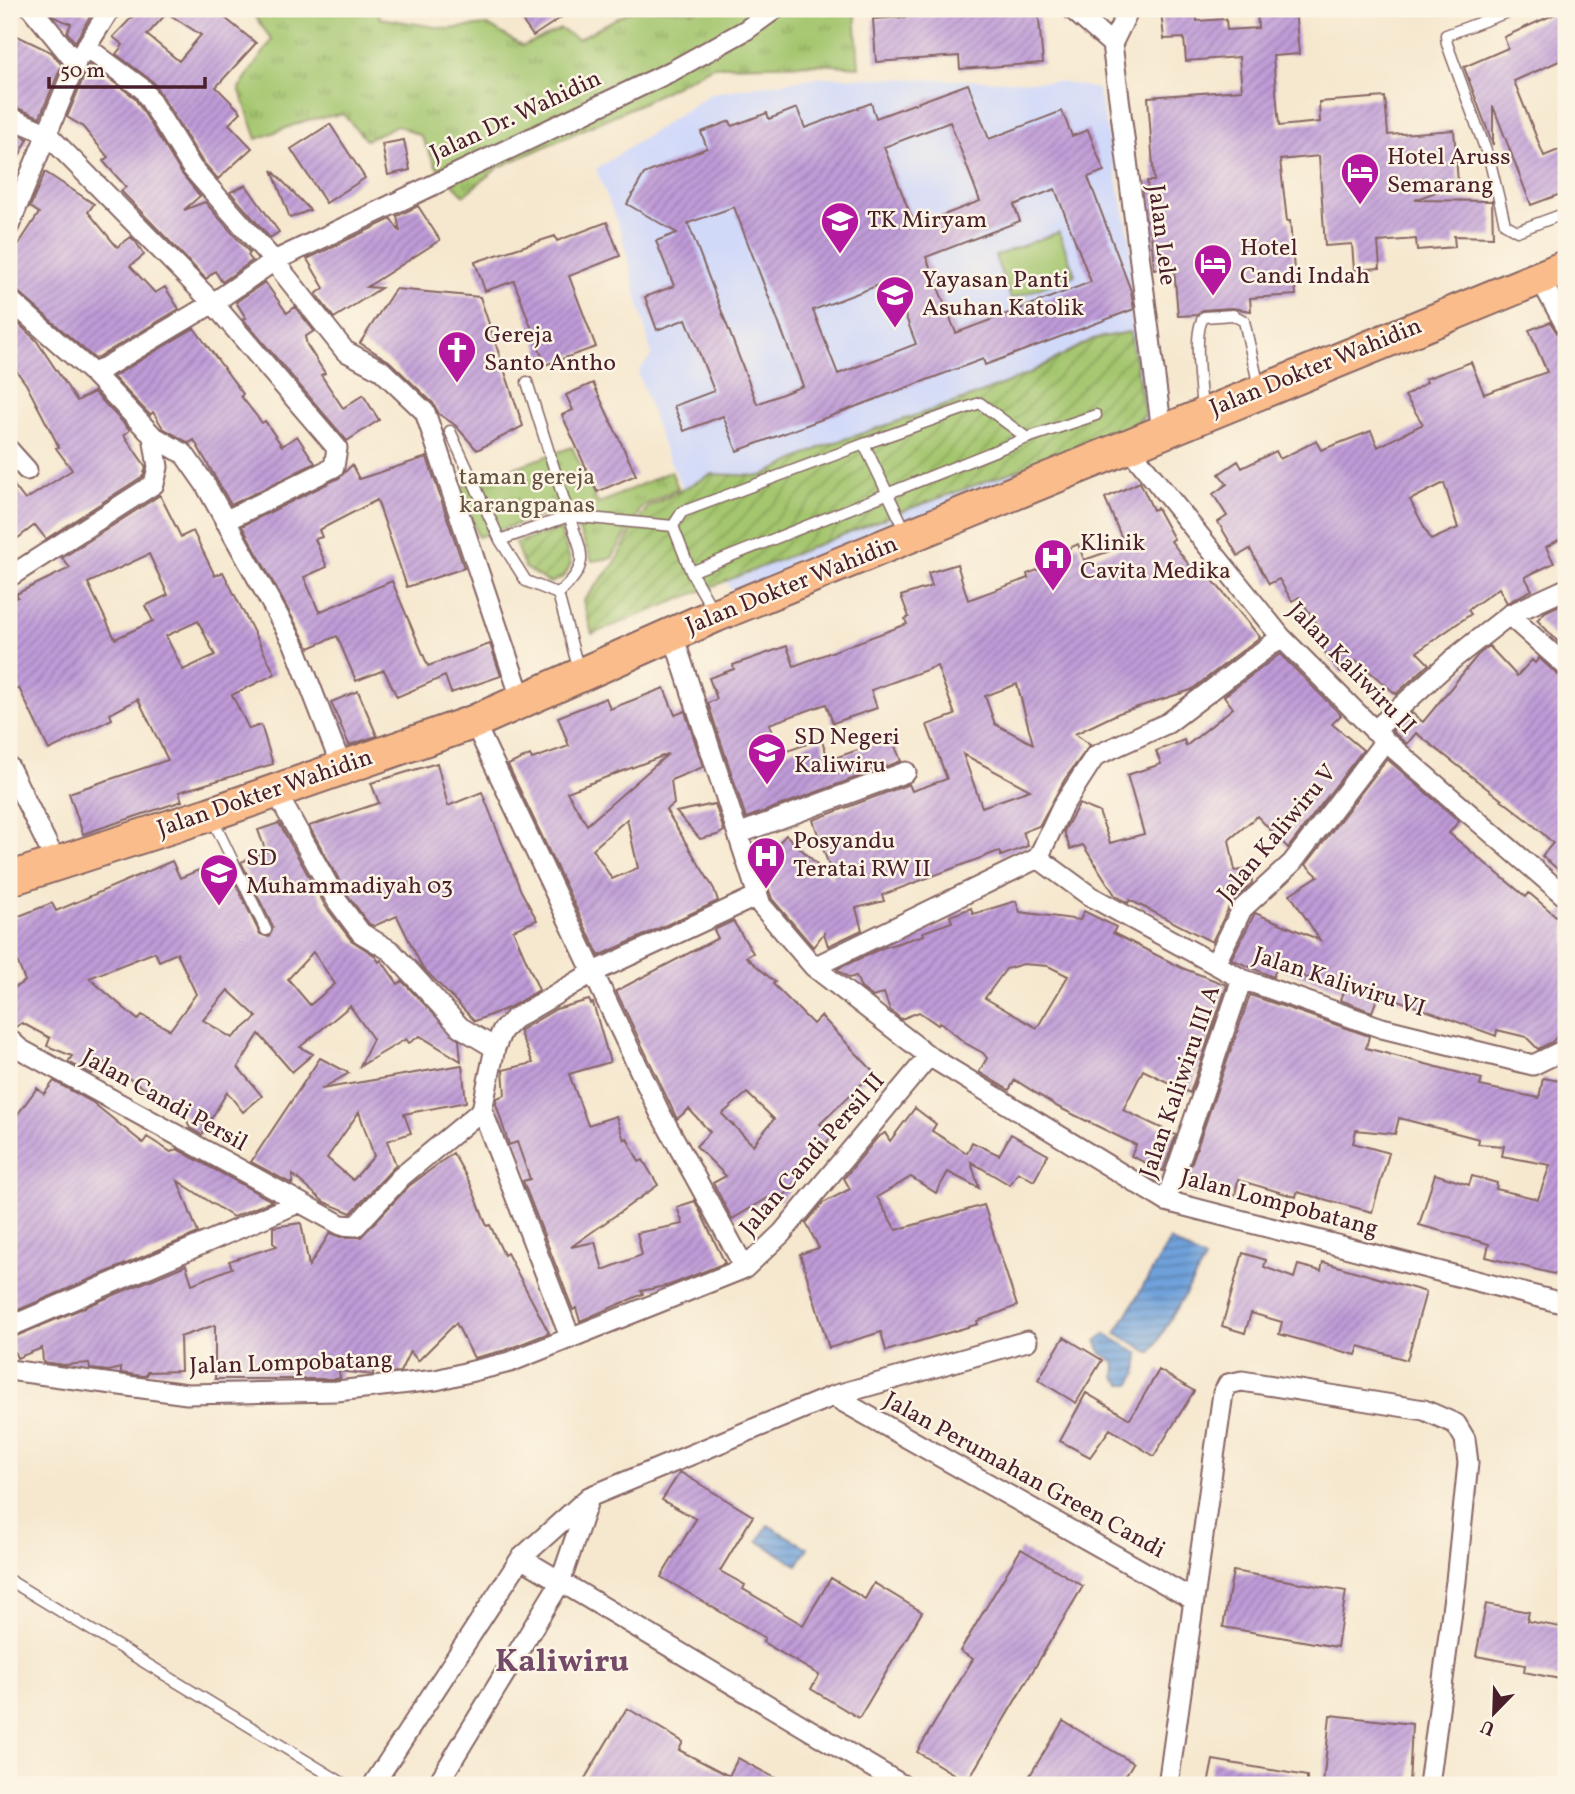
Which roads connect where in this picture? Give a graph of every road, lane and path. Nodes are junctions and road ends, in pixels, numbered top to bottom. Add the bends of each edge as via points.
1 (32, 9) edge
2 (110, 9) edge
3 (449, 9) edge
4 (489, 9) edge
5 (775, 9) edge
6 (1072, 9) edge
7 (1129, 9) edge
8 (1516, 9) edge
9 (1112, 44) junction
10 (81, 55) junction
11 (9, 117) edge
12 (46, 133) junction
13 (1566, 213) edge
14 (9, 226) edge
15 (274, 261) junction
16 (1553, 273) edge
17 (9, 299) edge
18 (213, 303) junction
19 (1566, 326) edge
20 (94, 374) junction
21 (527, 382) dead end
22 (1260, 391) junction
23 (1202, 414) junction
24 (1096, 415) dead end
25 (450, 431) dead end
26 (1161, 432) junction
27 (153, 436) junction
28 (1027, 438) junction
29 (864, 444) junction
30 (1129, 447) junction
31 (9, 450) edge
32 (27, 470) dead end
33 (888, 495) junction
34 (569, 516) junction
35 (225, 521) junction
36 (673, 526) junction
37 (909, 538) junction
38 (500, 540) junction
39 (691, 572) junction
40 (9, 576) edge
41 (1566, 589) edge
42 (558, 594) junction
43 (716, 615) junction
44 (1509, 615) junction
45 (673, 635) junction
46 (1281, 636) junction
47 (1566, 666) edge
48 (581, 677) junction
49 (522, 701) junction
50 (474, 722) junction
51 (1380, 736) junction
52 (9, 767) edge
53 (342, 768) junction
54 (905, 772) dead end
55 (275, 792) junction
56 (210, 814) junction
57 (738, 834) junction
58 (1038, 858) junction
59 (57, 862) junction
60 (9, 879) edge
61 (757, 896) junction
62 (1566, 897) edge
63 (266, 930) dead end
64 (1216, 962) junction
65 (814, 967) junction
66 (592, 973) junction
67 (1242, 979) junction
68 (9, 1039) edge
69 (495, 1048) junction
70 (1566, 1049) edge
71 (929, 1056) junction
72 (482, 1110) junction
73 (1166, 1201) junction
74 (298, 1203) junction
75 (745, 1268) junction
76 (1566, 1304) edge
77 (9, 1327) edge
78 (570, 1337) junction
79 (1027, 1341) dead end
80 (9, 1370) edge
81 (833, 1396) junction
82 (589, 1497) junction
83 (521, 1558) junction
84 (9, 1580) edge
85 (560, 1583) junction
86 (1192, 1599) junction
87 (346, 1785) edge
88 (373, 1785) edge
89 (437, 1785) edge
90 (902, 1785) edge
91 (1168, 1785) edge
92 (1429, 1785) edge

1 - 10 street
2 - 10 street
3 - 4 lane
5 - 15 street, Jalan Dr. Wahidin via 673,71
6 - 9 street
7 - 9 street
8 - 13 lane via 1446,35 1447,44 1490,162 1505,224 1517,231
9 - 26 street, Jalan Lele
10 - 12 street
10 - 15 street via 143,89 192,168
11 - 12 street
12 - 14 street
12 - 18 street
15 - 18 street, Jalan Dr. Wahidin
15 - 49 street via 345,351 381,369 425,412
16 - 19 street
16 - 22 highway, Jalan Dokter Wahidin
17 - 20 street
18 - 20 street, Jalan Dr. Wahidin
18 - 35 street via 337,448 334,467
20 - 27 street
21 - 34 lane
22 - 23 highway, Jalan Dokter Wahidin
22 - 23 lane via 1244,321 1233,315 1203,317 1198,341
23 - 26 highway, Jalan Dokter Wahidin
24 - 28 lane
25 - 38 lane
26 - 30 highway, Jalan Dokter Wahidin
27 - 35 street via 184,453
27 - 40 street via 158,467 154,484
28 - 29 lane via 980,403
28 - 33 lane
29 - 33 lane
29 - 36 lane via 682,512
30 - 37 highway, Jalan Dokter Wahidin
30 - 46 street, Jalan Kaliwiru II
31 - 32 street
33 - 37 lane
33 - 39 lane
34 - 36 lane
34 - 38 lane
34 - 42 lane via 583,559 575,579
35 - 53 street via 294,644
36 - 39 lane
37 - 43 highway, Jalan Dokter Wahidin
38 - 42 lane via 526,581
39 - 43 lane
41 - 44 street, Jalan Kaliwiru V
42 - 48 lane
43 - 45 highway, Jalan Dokter Wahidin
44 - 47 street
44 - 51 street, Jalan Kaliwiru V via 1453,659
45 - 48 highway, Jalan Dokter Wahidin
45 - 57 street, Jalan Lompobatang
46 - 51 street, Jalan Kaliwiru II
46 - 58 street via 1168,723 1096,756 1062,807
48 - 49 highway, Jalan Dokter Wahidin
49 - 50 highway, Jalan Dokter Wahidin
50 - 53 highway, Jalan Dokter Wahidin
50 - 66 street
51 - 62 street, Jalan Kaliwiru II
51 - 64 street, Jalan Kaliwiru V via 1292,863 1242,909
52 - 59 street
53 - 55 highway, Jalan Dokter Wahidin
54 - 57 street
55 - 56 highway, Jalan Dokter Wahidin
55 - 69 street via 337,901 362,933 391,951 460,1027
56 - 59 highway, Jalan Dokter Wahidin
56 - 63 lane
57 - 61 street, Jalan Lompobatang
58 - 64 street, Jalan Kaliwiru VI via 1090,896 1173,944
58 - 65 street
59 - 60 highway, Jalan Dokter Wahidin
61 - 65 street, Jalan Lompobatang
61 - 66 street
64 - 67 street, Jalan Kaliwiru VI
65 - 71 street, Jalan Lompobatang
66 - 69 street via 514,1020 502,1031
66 - 75 street via 660,1113
67 - 70 street, Jalan Kaliwiru VI via 1382,1028 1533,1065
67 - 73 street, Jalan Kaliwiru III A
68 - 74 street, Jalan Candi Persil
69 - 72 street
71 - 73 street, Jalan Lompobatang
71 - 75 street, Jalan Candi Persil II via 782,1233
72 - 74 street, Jalan Candi Persil via 401,1177 356,1226 341,1226
72 - 78 street
73 - 76 street, Jalan Lompobatang
74 - 77 street
75 - 78 street, Jalan Candi Persil II
78 - 80 street, Jalan Lompobatang via 510,1362 436,1380 337,1391 187,1394
79 - 81 street, Jalan Perumahan Green Candi
81 - 82 street, Jalan Perumahan Green Candi
81 - 86 street, Jalan Perumahan Green Candi
82 - 83 street, Jalan Perumahan Green Candi
82 - 85 street
83 - 85 street
83 - 88 street, Jalan Perumahan Green Candi
84 - 87 lane
85 - 89 street
85 - 90 street
86 - 91 street, Jalan Perumahan Green Candi
86 - 92 street, Jalan Perumahan Green Candi via 1228,1384 1250,1382 1424,1410 1456,1424 1465,1439 1468,1463

